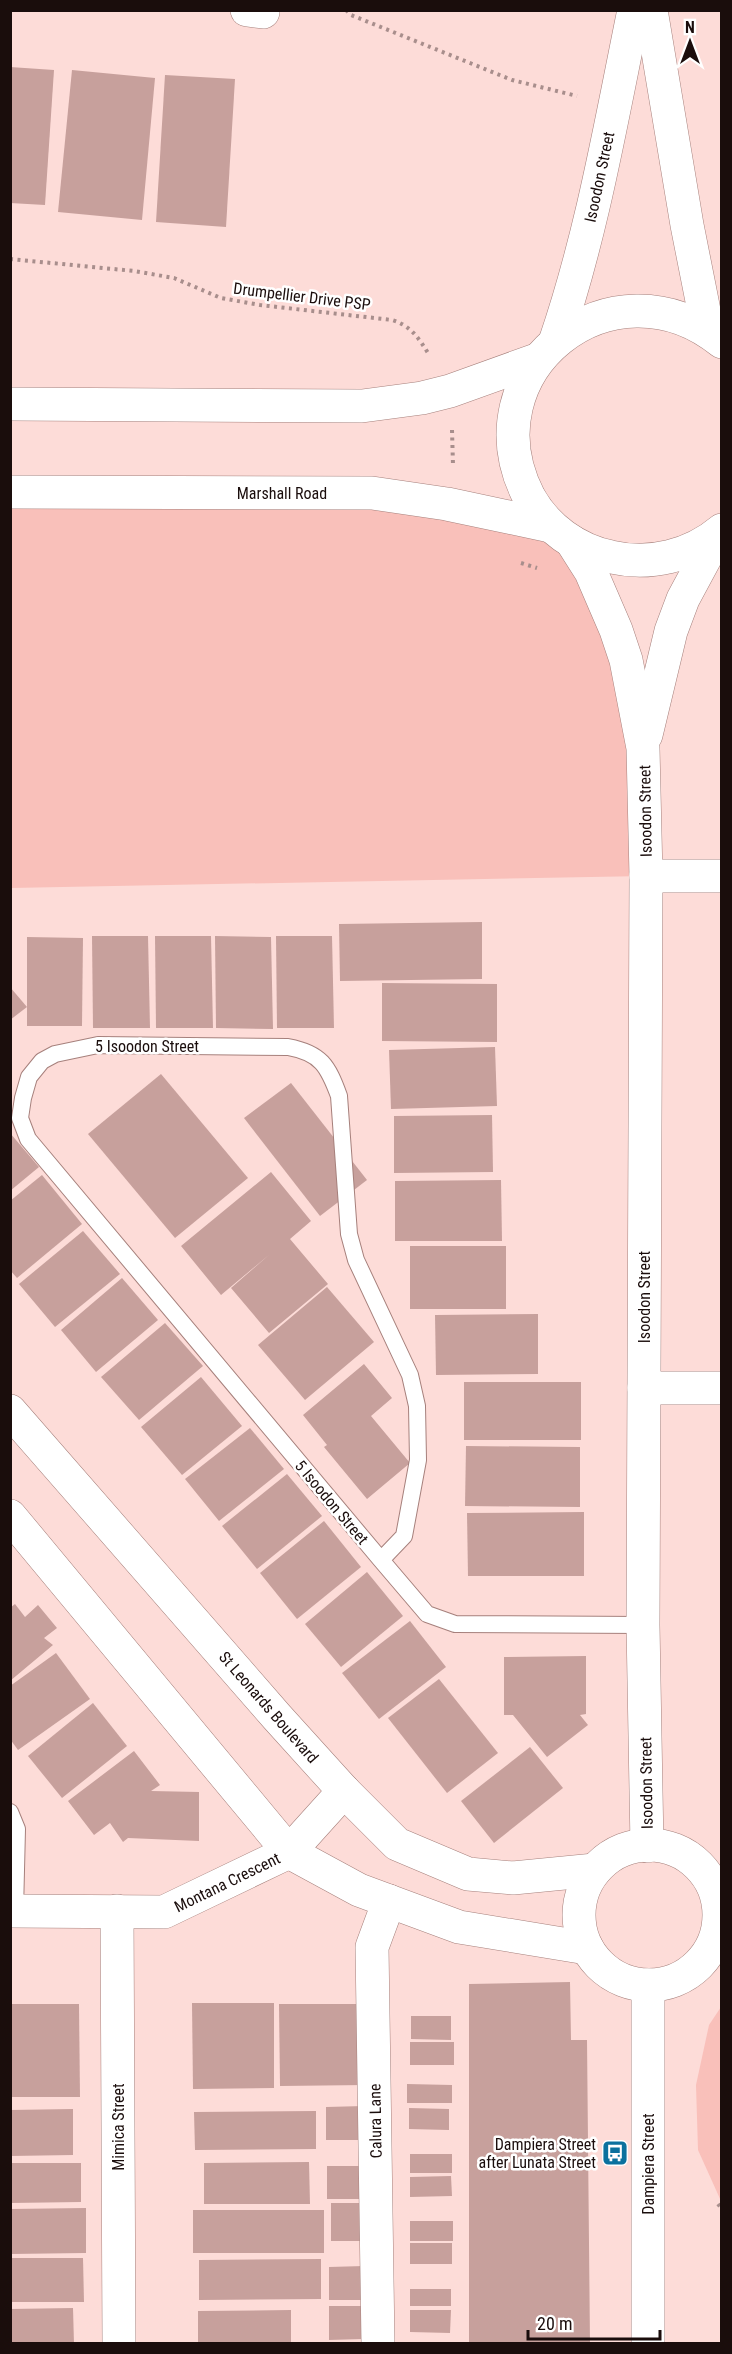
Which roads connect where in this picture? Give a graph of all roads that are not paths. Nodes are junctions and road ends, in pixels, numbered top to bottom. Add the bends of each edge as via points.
1 (634, 10) edge
2 (651, 10) edge
3 (715, 336) edge
4 (547, 350) junction
5 (10, 404) edge
6 (10, 492) edge
7 (720, 531) edge
8 (562, 534) junction
9 (643, 748) junction
10 (646, 876) junction
11 (722, 876) edge
12 (644, 1388) junction
13 (722, 1388) edge
14 (10, 1411) edge
15 (10, 1516) edge
16 (381, 1560) junction
17 (643, 1625) junction
18 (344, 1791) junction
19 (10, 1812) edge
20 (647, 1846) junction
21 (289, 1852) junction
22 (595, 1870) junction
23 (389, 1901) junction
24 (13, 1911) edge
25 (117, 1911) junction
26 (720, 1913) edge
27 (587, 1948) junction
28 (648, 1985) junction
29 (119, 2343) edge
30 (378, 2343) edge
31 (648, 2343) edge

1 - 4 street, Isoodon Street via 590,224 573,290
2 - 3 street via 687,225
3 - 4 street via 670,314 630,311 590,320
4 - 5 street via 450,391 362,406
4 - 8 street, Isoodon Street via 525,381 517,406 515,458 534,506
6 - 8 street, Marshall Road via 372,493 447,504
7 - 8 street via 673,557 647,561 595,554
7 - 9 street, Isoodon Street via 683,599 671,631
8 - 9 street, Isoodon Street via 591,572 616,630 626,660
9 - 10 street, Isoodon Street
10 - 11 street
10 - 12 street, Isoodon Street
12 - 13 street
12 - 17 street, Isoodon Street
14 - 18 street, St Leonards Boulevard
15 - 21 street
16 - 16 lane, 5 Isoodon Street via 28,1139 20,1118 23,1098 29,1077 42,1061 98,1044 288,1047 307,1050 332,1076 339,1096 349,1234 356,1260 410,1375 417,1406 418,1460 404,1536
16 - 17 lane, 5 Isoodon Street via 427,1614 455,1624
17 - 20 street, Isoodon Street
18 - 21 street, Montana Crescent
18 - 22 street, St Leonards Boulevard via 397,1844 468,1874 513,1878
19 - 24 lane via 17,1828
20 - 22 street via 610,1857
20 - 26 street via 673,1850 696,1864 712,1886
21 - 23 street via 359,1890
21 - 25 street, Montana Crescent via 164,1912
22 - 27 street via 579,1908
23 - 27 street via 459,1927
23 - 30 street, Calura Lane via 372,1947
24 - 25 street, Montana Crescent
25 - 29 street, Mimica Street
26 - 28 street via 715,1938 703,1959 684,1976
27 - 28 street via 593,1959 612,1975
28 - 31 street, Dampiera Street

